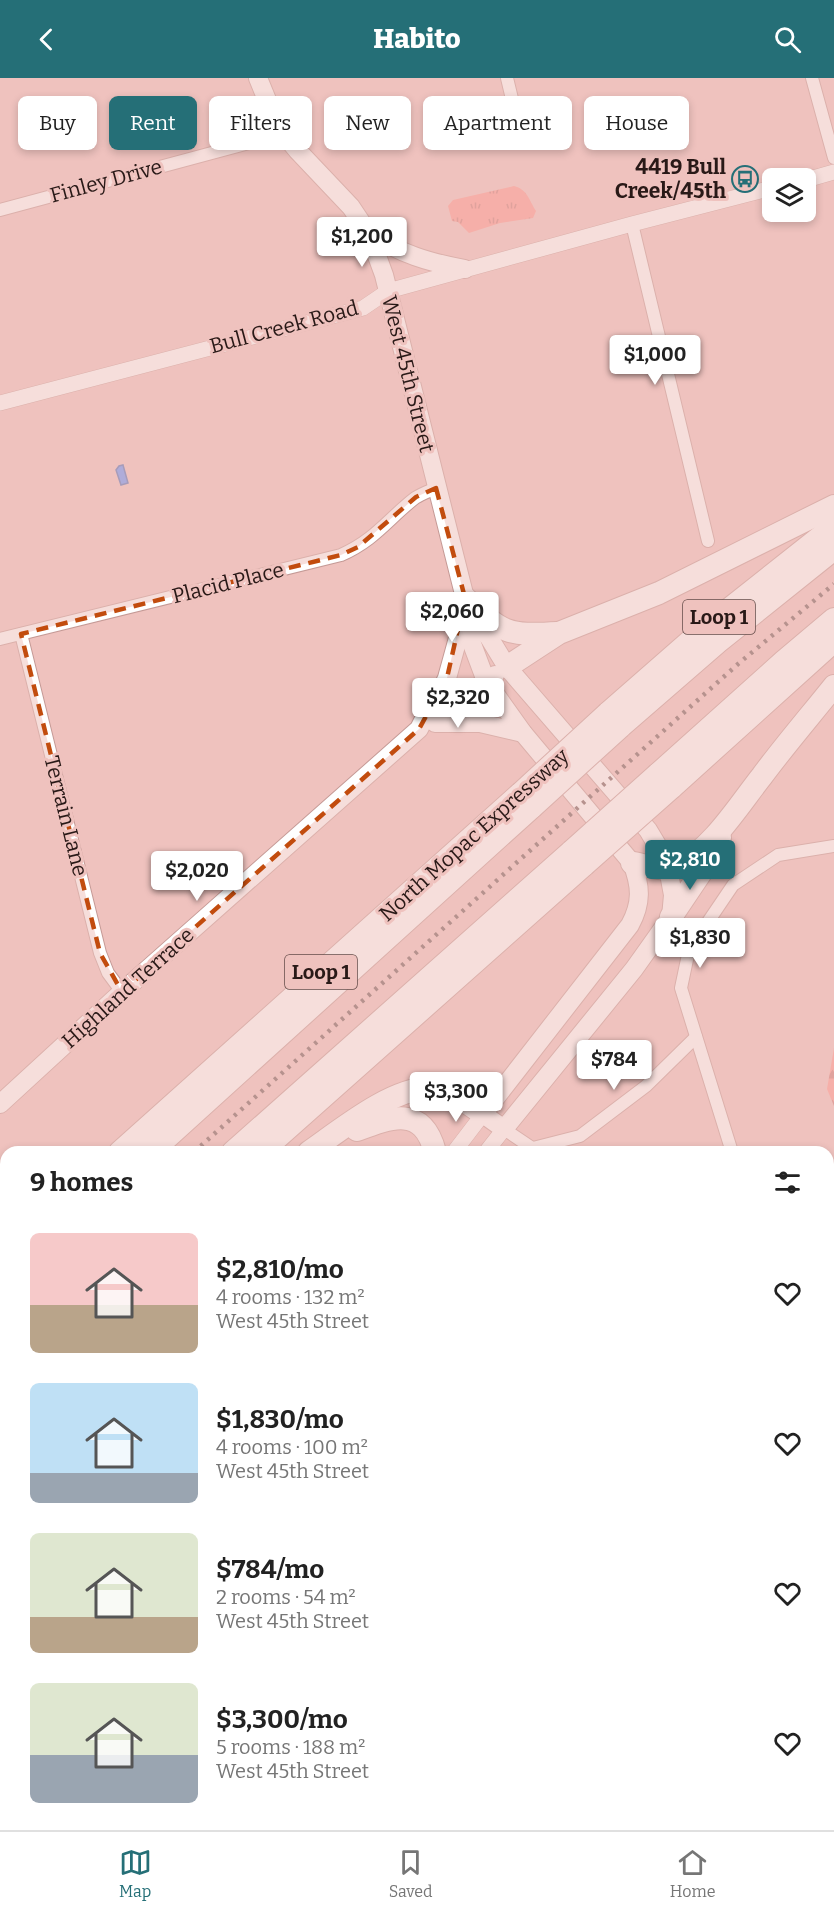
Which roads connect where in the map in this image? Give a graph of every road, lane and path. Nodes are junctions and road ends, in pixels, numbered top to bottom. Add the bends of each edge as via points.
1 (258, 78) edge
2 (507, 78) edge
3 (812, 78) edge
4 (265, 96) edge
5 (511, 96) edge
6 (223, 150) edge
7 (297, 150) edge
8 (834, 158) edge
9 (834, 172) edge
10 (816, 177) edge
11 (762, 191) edge
12 (0, 210) edge
13 (632, 224) junction
14 (369, 234) junction
15 (465, 269) junction
16 (388, 291) junction
17 (0, 403) edge
18 (436, 488) junction
19 (834, 506) edge
20 (834, 526) edge
21 (708, 541) dead end
22 (834, 549) edge
23 (464, 609) junction
24 (834, 619) edge
25 (559, 633) junction
26 (21, 634) junction
27 (0, 639) edge
28 (834, 641) edge
29 (507, 668) junction
30 (486, 681) junction
31 (834, 686) edge
32 (614, 720) junction
33 (428, 723) junction
34 (523, 733) junction
35 (664, 781) junction
36 (527, 800) junction
37 (725, 825) junction
38 (834, 846) edge
39 (578, 858) junction
40 (632, 863) junction
41 (668, 868) junction
42 (671, 917) junction
43 (122, 993) junction
44 (696, 1037) junction
45 (0, 1104) edge
46 (483, 1114) junction
47 (504, 1129) junction
48 (332, 1136) junction
49 (127, 1146) edge
50 (157, 1146) edge
51 (240, 1146) edge
52 (267, 1146) edge
53 (318, 1146) edge
54 (433, 1146) edge
55 (459, 1146) edge
56 (491, 1146) edge
57 (529, 1146) edge
58 (548, 1146) edge
59 (730, 1146) edge

1 - 4 main road, West 45th Street
2 - 5 street
3 - 8 street
6 - 12 street, Finley Drive
7 - 14 main road, West 45th Street via 351,207
9 - 10 street
11 - 13 street, Bull Creek Road
13 - 15 street, Bull Creek Road
13 - 21 street
14 - 15 main road via 416,258
14 - 16 main road, West 45th Street
15 - 16 street, Bull Creek Road
16 - 17 street, Bull Creek Road via 363,308
16 - 18 main road, West 45th Street
18 - 23 main road, West 45th Street
18 - 26 street, Placid Place via 416,497 376,535 341,555
19 - 25 highway via 659,593
20 - 32 highway, North Mopac Expressway / Loop 1 via 704,629
22 - 32 highway
23 - 25 highway via 506,631
23 - 29 main road, West 45th Street
23 - 30 main road, West 45th Street
23 - 33 main road via 447,678
24 - 35 highway
25 - 29 highway
26 - 27 street, Placid Place
26 - 43 street, Terrain Lane via 100,953
28 - 35 highway
29 - 30 main road, Highland Terrace
29 - 41 main road, West 45th Street via 633,812
30 - 33 main road, Highland Terrace via 469,693 465,701
30 - 34 main road, West 45th Street
31 - 37 highway
32 - 36 highway, North Mopac Expressway / Loop 1, bridge
33 - 34 main road via 480,723
33 - 43 main road, Highland Terrace
34 - 40 main road, West 45th Street
35 - 39 highway, bridge
36 - 49 highway, North Mopac Expressway / Loop 1
36 - 50 highway
37 - 41 highway via 686,860
37 - 42 highway via 708,862
38 - 44 street via 778,855 733,885 689,950 681,988
39 - 51 highway
39 - 52 highway
40 - 41 highway
40 - 46 main road, West 45th Street via 640,900 630,925
41 - 42 main road, West 45th Street via 673,895
42 - 47 main road via 634,969
43 - 45 main road, Highland Terrace
44 - 58 street via 646,1086 580,1136
44 - 59 street
46 - 47 main road
46 - 48 highway via 447,1093 429,1088 393,1098
46 - 55 street, West 45th Street
47 - 56 street
47 - 57 street
48 - 53 highway
48 - 54 highway via 401,1117 427,1131

